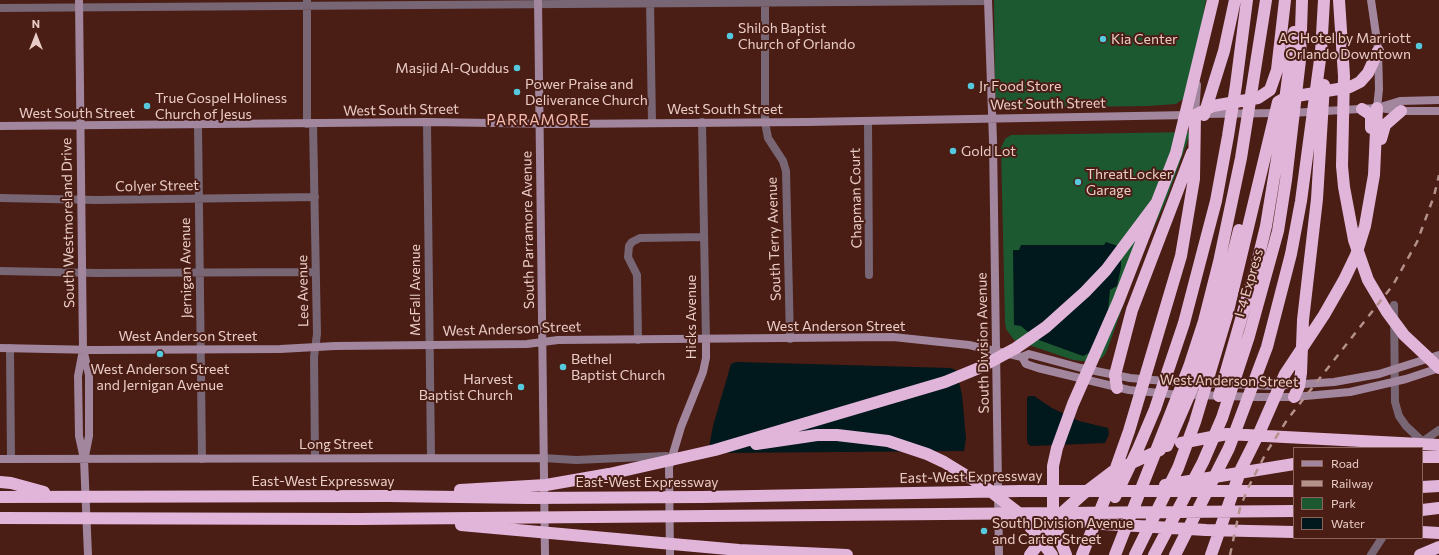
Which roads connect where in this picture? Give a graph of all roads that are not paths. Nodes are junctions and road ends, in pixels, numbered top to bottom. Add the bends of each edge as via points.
1 (1213, 0) edge
2 (1235, 0) edge
3 (1247, 0) edge
4 (1266, 0) edge
5 (1286, 0) edge
6 (1298, 0) edge
7 (1302, 0) edge
8 (1324, 0) edge
9 (1339, 0) edge
10 (1371, 0) edge
11 (765, 1) edge
12 (988, 1) edge
13 (538, 2) edge
14 (650, 2) edge
15 (307, 3) edge
16 (79, 4) edge
17 (0, 8) edge
18 (1378, 51) junction
19 (1292, 84) junction
20 (1439, 100) edge
21 (1377, 108) junction
22 (1362, 109) junction
23 (1401, 111) junction
24 (1439, 111) edge
25 (1271, 113) junction
26 (1195, 115) junction
27 (992, 118) junction
28 (868, 121) junction
29 (427, 122) junction
30 (702, 122) junction
31 (765, 122) junction
32 (539, 123) junction
33 (652, 123) junction
34 (310, 124) junction
35 (198, 125) junction
36 (0, 126) edge
37 (80, 126) junction
38 (1315, 141) junction
39 (315, 197) junction
40 (0, 198) edge
41 (80, 199) junction
42 (198, 199) junction
43 (1157, 202) junction
44 (703, 237) junction
45 (0, 271) edge
46 (82, 272) junction
47 (315, 272) junction
48 (199, 273) junction
49 (869, 274) dead end
50 (1344, 280) junction
51 (1394, 305) dead end
52 (790, 339) junction
53 (638, 340) junction
54 (706, 340) junction
55 (542, 342) junction
56 (428, 345) junction
57 (0, 348) edge
58 (10, 348) junction
59 (315, 348) junction
60 (200, 349) junction
61 (83, 350) junction
62 (997, 352) junction
63 (1439, 355) edge
64 (1022, 357) junction
65 (1439, 368) edge
66 (1115, 375) junction
67 (1117, 388) junction
68 (1221, 390) junction
69 (1296, 391) junction
70 (1439, 430) edge
71 (1422, 441) junction
72 (1439, 445) edge
73 (1416, 447) edge
74 (715, 450) junction
75 (671, 456) junction
76 (1423, 456) edge
77 (315, 457) junction
78 (430, 457) junction
79 (1439, 457) edge
80 (543, 458) junction
81 (0, 459) edge
82 (11, 459) junction
83 (84, 459) junction
84 (202, 459) junction
85 (1293, 464) edge
86 (0, 482) edge
87 (1439, 486) edge
88 (1423, 487) edge
89 (1293, 491) edge
90 (1129, 492) junction
91 (0, 496) edge
92 (65, 496) junction
93 (388, 496) junction
94 (1439, 508) edge
95 (1423, 510) edge
96 (1293, 511) edge
97 (1020, 513) junction
98 (0, 518) edge
99 (414, 518) junction
100 (1293, 532) edge
101 (1423, 532) edge
102 (1439, 532) edge
103 (1381, 539) edge
104 (1439, 547) edge
105 (1117, 552) edge
106 (88, 555) edge
107 (544, 555) edge
108 (669, 555) edge
109 (847, 555) edge
110 (999, 555) edge
111 (1030, 555) edge
112 (1052, 555) edge
113 (1066, 555) edge
114 (1082, 555) edge
115 (1086, 555) edge
116 (1134, 555) edge
117 (1154, 555) edge
118 (1175, 555) edge
119 (1211, 555) edge
120 (1371, 555) edge
121 (1420, 555) edge

1 - 26 main road via 1199,68
1 - 43 highway via 1176,153
2 - 66 highway via 1224,51 1200,130 1132,310
3 - 115 highway via 1216,201 1184,323 1155,409
4 - 105 highway via 1254,86 1232,205 1204,321 1189,367
5 - 26 highway via 1277,70 1270,90 1258,98 1213,106
6 - 19 highway
7 - 19 highway, I-4 Express
8 - 38 highway via 1321,80
9 - 65 highway via 1344,76 1343,180 1354,240 1368,280 1387,312 1404,335
10 - 18 main road
11 - 12 street
11 - 14 street
11 - 31 street, South Terry Avenue
12 - 27 main road
13 - 14 street
13 - 15 street
13 - 32 main road, South Parramore Avenue
14 - 33 street
15 - 16 street
15 - 34 street, Lee Avenue
16 - 17 street
16 - 37 main road, South Westmoreland Drive
18 - 21 main road
18 - 25 highway via 1368,73 1360,82 1350,87 1285,98 1278,102
19 - 68 highway via 1266,226
19 - 117 highway, I-4 Express via 1291,140 1278,231 1242,358 1222,418 1203,462
20 - 21 main road, West South Street via 1400,101
21 - 22 main road, West South Street
21 - 23 main road, West South Street
21 - 50 highway via 1374,175 1370,201 1356,255
22 - 25 main road, West South Street
22 - 50 highway via 1371,115 1372,121 1366,188 1361,220 1345,267
23 - 24 main road, West South Street
23 - 50 highway via 1389,120 1382,132 1379,188 1372,225 1355,270
25 - 26 main road, West South Street
25 - 105 highway via 1218,314 1197,377 1160,463
25 - 116 highway via 1227,315 1195,422 1178,468
26 - 27 main road, West South Street
26 - 114 highway via 1194,179 1180,256 1129,431
27 - 28 main road, West South Street
27 - 62 main road, South Division Avenue
28 - 31 main road, West South Street
28 - 49 street, Chapman Court
29 - 32 main road, West South Street
29 - 34 main road, West South Street
29 - 56 street, McFall Avenue
30 - 31 main road, West South Street
30 - 33 main road, West South Street
30 - 44 street, Hicks Avenue
31 - 52 street, South Terry Avenue via 768,138 783,161 786,171
32 - 33 main road, West South Street
32 - 55 main road, South Parramore Avenue
34 - 35 main road, West South Street
34 - 39 street, Lee Avenue
35 - 37 main road, West South Street
35 - 42 street, Jernigan Avenue
36 - 37 main road, West South Street
37 - 41 main road, South Westmoreland Drive
38 - 69 highway via 1318,199 1303,320 1302,365
38 - 118 highway via 1291,254 1267,347 1229,448
39 - 42 street, Colyer Street
39 - 47 street, Lee Avenue
40 - 41 street, Colyer Street
41 - 42 street, Colyer Street
41 - 46 main road, South Westmoreland Drive
42 - 48 street, Jernigan Avenue
43 - 74 highway via 1106,270 1085,292 1046,327 1016,348 946,382
43 - 113 highway via 1057,448 1053,466 1053,510
44 - 53 street via 645,238 632,242 627,251 637,275
44 - 54 street, Hicks Avenue
45 - 46 street
46 - 48 street
46 - 61 main road, South Westmoreland Drive
47 - 48 street
47 - 59 street, Lee Avenue
48 - 60 street, Jernigan Avenue
50 - 119 highway via 1285,374 1241,469
51 - 71 street via 1395,402 1399,416
52 - 54 main road, West Anderson Street
52 - 62 main road, West Anderson Street via 900,337 969,345
53 - 54 main road, West Anderson Street
53 - 55 main road, West Anderson Street
54 - 75 main road, Hicks Avenue via 703,372
55 - 56 main road, West Anderson Street
55 - 80 main road, South Parramore Avenue
56 - 59 main road, West Anderson Street
56 - 78 street, McFall Avenue
57 - 58 main road, West Anderson Street
58 - 61 main road, West Anderson Street
58 - 82 street
59 - 60 main road, West Anderson Street
59 - 77 street, Lee Avenue
60 - 61 main road, West Anderson Street
60 - 84 street, Jernigan Avenue
61 - 83 main road, South Westmoreland Drive via 89,375 90,436
62 - 64 main road, West Anderson Street
62 - 110 main road, South Division Avenue
63 - 69 main road, West Anderson Street via 1368,377
64 - 66 main road, West Anderson Street via 1029,354
64 - 67 main road, West Anderson Street via 1026,364 1038,368
65 - 69 main road, West Anderson Street via 1414,377 1350,392
66 - 67 highway
66 - 68 main road, West Anderson Street
67 - 68 main road, West Anderson Street
68 - 69 main road, West Anderson Street
68 - 69 main road, West Anderson Street
70 - 71 street
71 - 73 street
72 - 111 highway via 1227,434 1173,445 1112,472 1083,494 1064,511
74 - 93 highway via 546,485
74 - 112 highway via 817,435 888,442 911,449 944,462 985,487 1020,514
75 - 80 street, Long Street via 576,460
75 - 108 main road, Hicks Avenue via 668,481
76 - 79 highway
77 - 78 main road, Long Street
77 - 84 main road, Long Street
78 - 80 main road, Long Street
80 - 107 main road, South Parramore Avenue
81 - 82 main road, Long Street
82 - 83 main road, Long Street
83 - 84 main road, Long Street
83 - 106 main road, South Westmoreland Drive
85 - 90 highway
86 - 92 highway
87 - 88 highway
89 - 90 highway, East-West Expressway
90 - 93 highway, East-West Expressway via 1020,491 561,498
91 - 92 highway, East-West Expressway
92 - 93 highway, East-West Expressway
94 - 95 highway
96 - 97 highway
97 - 99 highway
97 - 100 highway via 1102,524
98 - 99 highway
99 - 109 highway via 530,533 654,544
101 - 102 highway
103 - 120 street
104 - 121 highway

